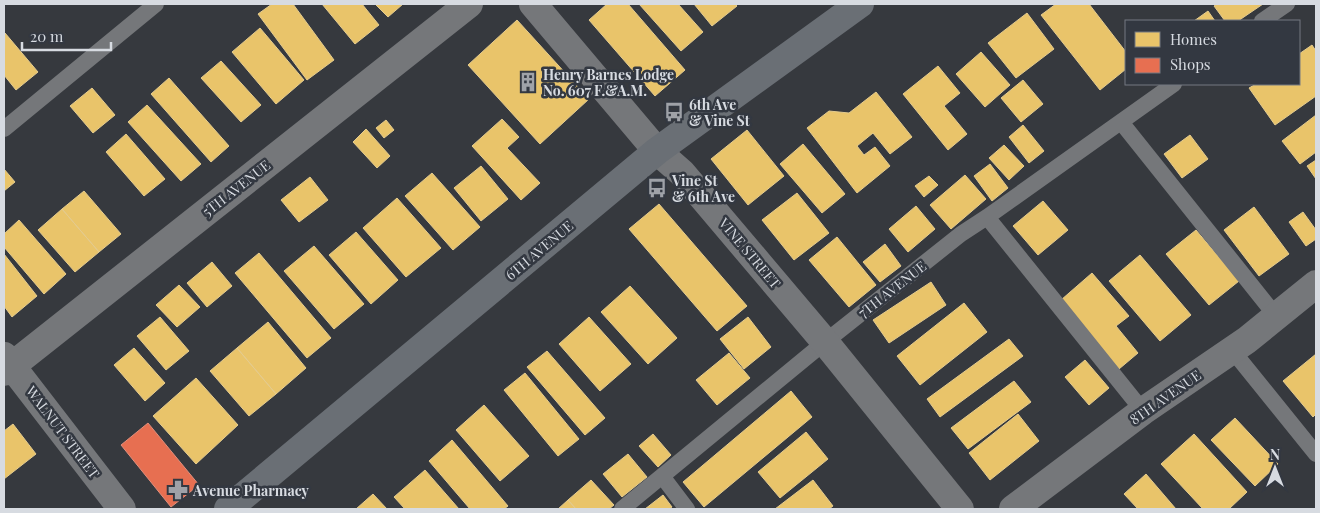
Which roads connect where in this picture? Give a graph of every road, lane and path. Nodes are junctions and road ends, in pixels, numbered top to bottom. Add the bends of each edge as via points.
1 (156, 4) edge
2 (470, 4) edge
3 (533, 4) edge
4 (860, 4) edge
5 (1287, 4) edge
6 (1263, 20) edge
7 (1173, 85) edge
8 (1121, 122) junction
9 (4, 128) edge
10 (656, 150) junction
11 (987, 217) junction
12 (1316, 284) edge
13 (1276, 316) junction
14 (825, 342) junction
15 (1232, 350) junction
16 (7, 364) edge
17 (1143, 412) junction
18 (1316, 454) edge
19 (662, 476) junction
20 (954, 507) edge
21 (122, 509) edge
22 (228, 509) edge
23 (622, 509) edge
24 (687, 509) edge
25 (1013, 509) edge

1 - 9 lane
2 - 16 street, 5TH AVENUE
3 - 10 street, VINE STREET
4 - 10 main road, 6TH AVENUE
5 - 6 lane
7 - 8 lane, 7TH AVENUE
8 - 11 lane, 7TH AVENUE
8 - 13 lane
10 - 14 street, VINE STREET via 682,173
10 - 22 main road, 6TH AVENUE
11 - 14 lane, 7TH AVENUE
11 - 17 lane
12 - 13 street, 8TH AVENUE
13 - 15 street, 8TH AVENUE
14 - 19 lane, 7TH AVENUE
14 - 20 street, VINE STREET
15 - 17 street, 8TH AVENUE
15 - 18 lane
16 - 21 street, WALNUT STREET
17 - 25 street, 8TH AVENUE
19 - 23 lane, 7TH AVENUE
19 - 24 lane

